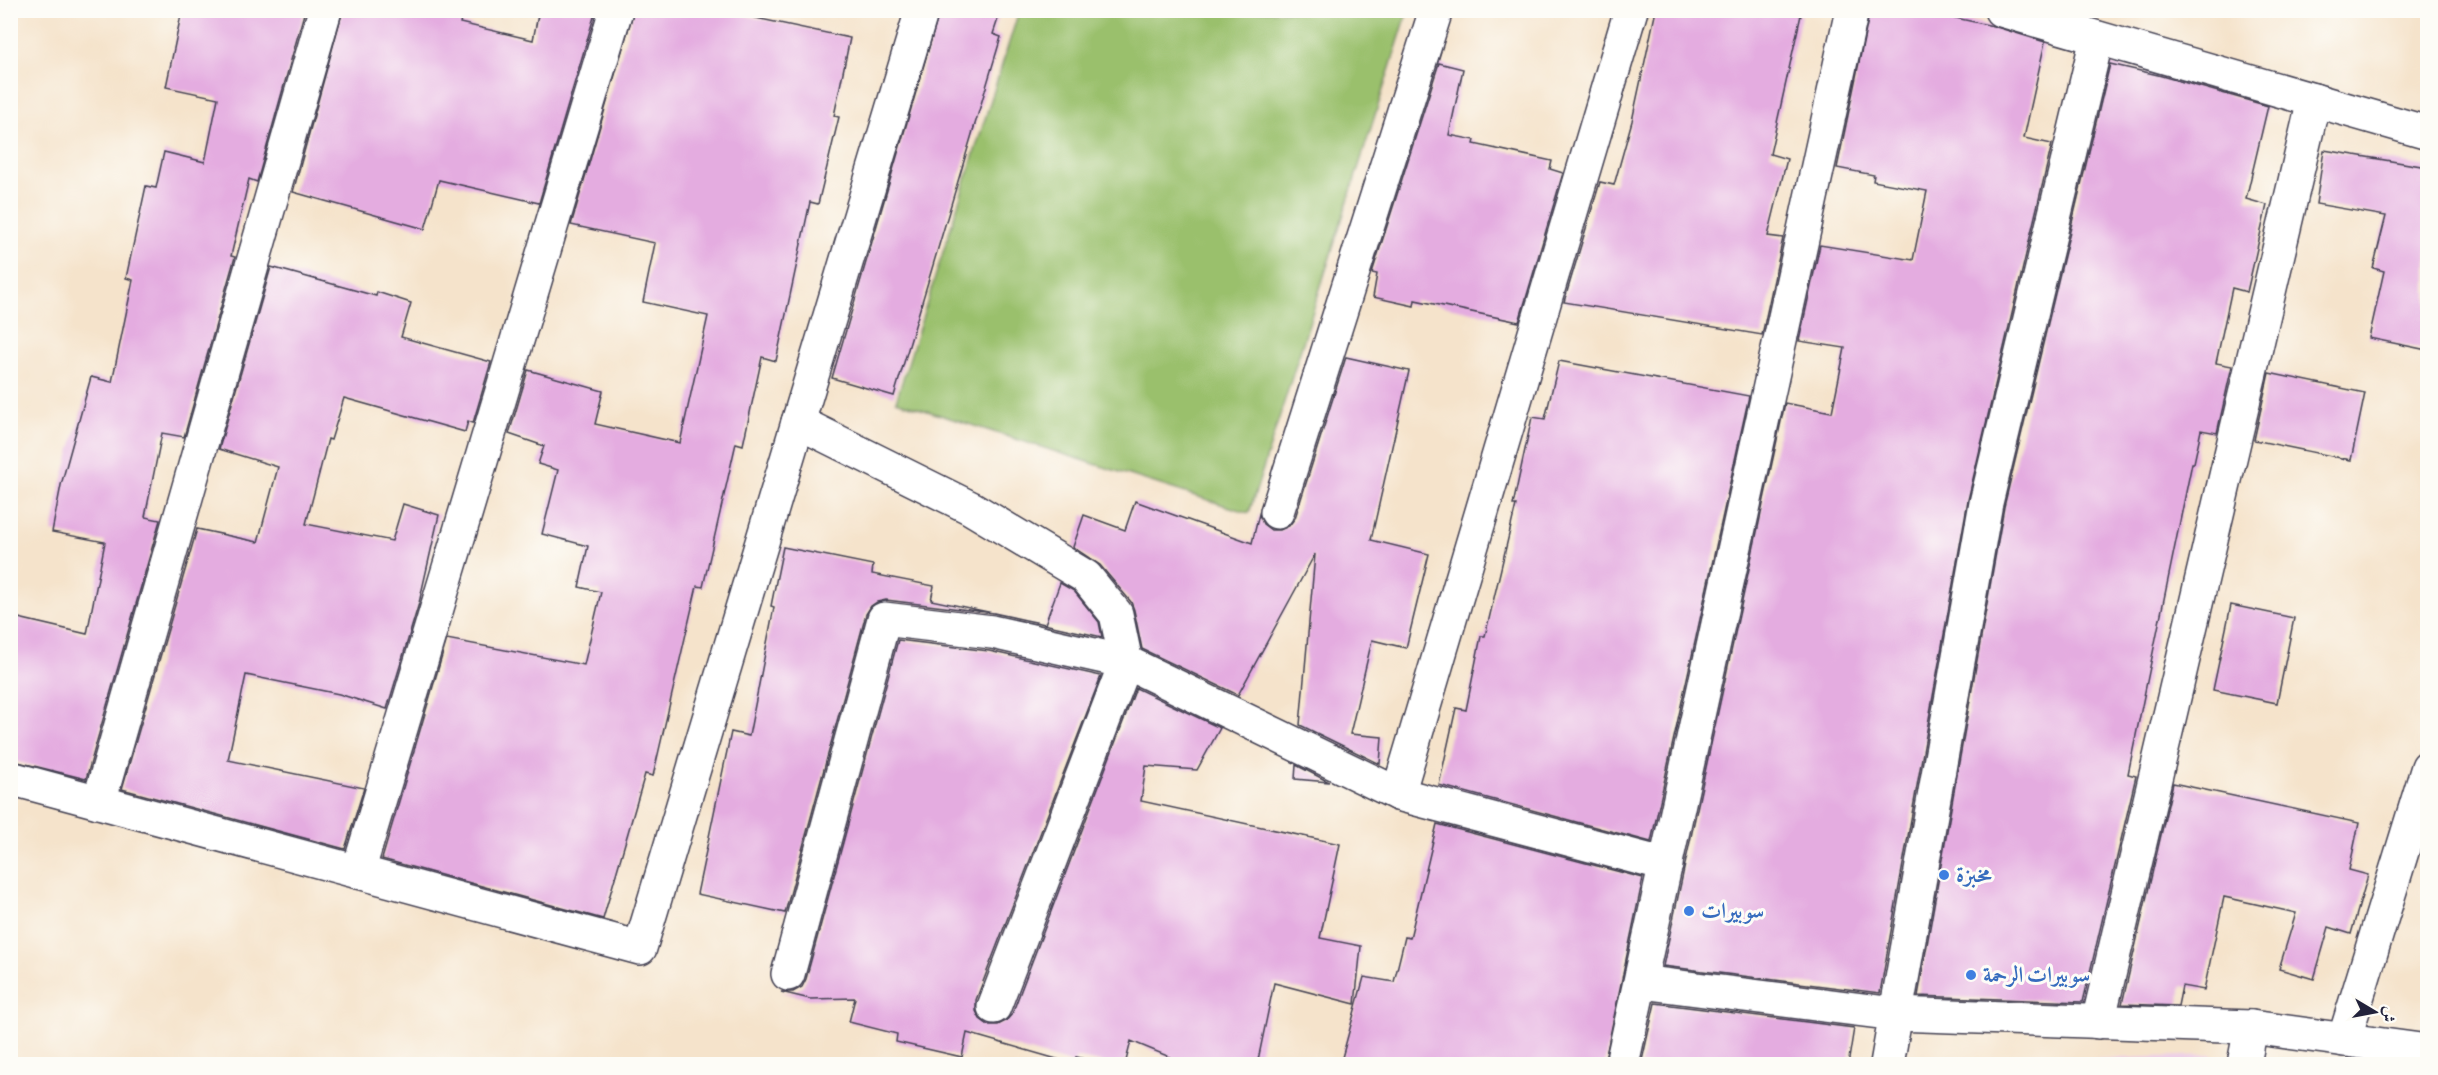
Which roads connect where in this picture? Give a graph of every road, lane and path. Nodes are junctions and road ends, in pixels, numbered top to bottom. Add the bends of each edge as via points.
1 (325, 10) edge
2 (616, 10) edge
3 (922, 10) edge
4 (1436, 10) edge
5 (1631, 10) edge
6 (1852, 10) edge
7 (2001, 10) edge
8 (2097, 38) junction
9 (2314, 100) junction
10 (2427, 133) edge
11 (798, 422) junction
12 (1277, 512) dead end
13 (1126, 662) junction
14 (2427, 767) edge
15 (10, 778) edge
16 (1398, 794) junction
17 (99, 802) junction
18 (1666, 866) junction
19 (358, 872) junction
20 (788, 974) dead end
21 (1641, 982) junction
22 (994, 1007) dead end
23 (1895, 1014) junction
24 (2097, 1022) junction
25 (2251, 1027) junction
26 (2344, 1040) junction
27 (2427, 1051) edge
28 (1622, 1065) edge
29 (1887, 1065) edge
30 (2244, 1065) edge

1 - 17 street
2 - 19 street
3 - 11 street
4 - 12 street
5 - 16 street
6 - 18 street
7 - 8 street
8 - 9 street
8 - 23 street via 1986,503
9 - 10 street
9 - 24 street
11 - 13 street via 971,507 1086,577 1116,614
11 - 19 street via 640,948
13 - 16 street
13 - 20 street via 992,632 884,619
13 - 22 street
14 - 26 street
15 - 17 street
16 - 18 street
17 - 19 street
18 - 21 street
21 - 23 street
21 - 28 street
23 - 24 street
23 - 29 street
24 - 25 street
25 - 26 street
25 - 30 street
26 - 27 street

